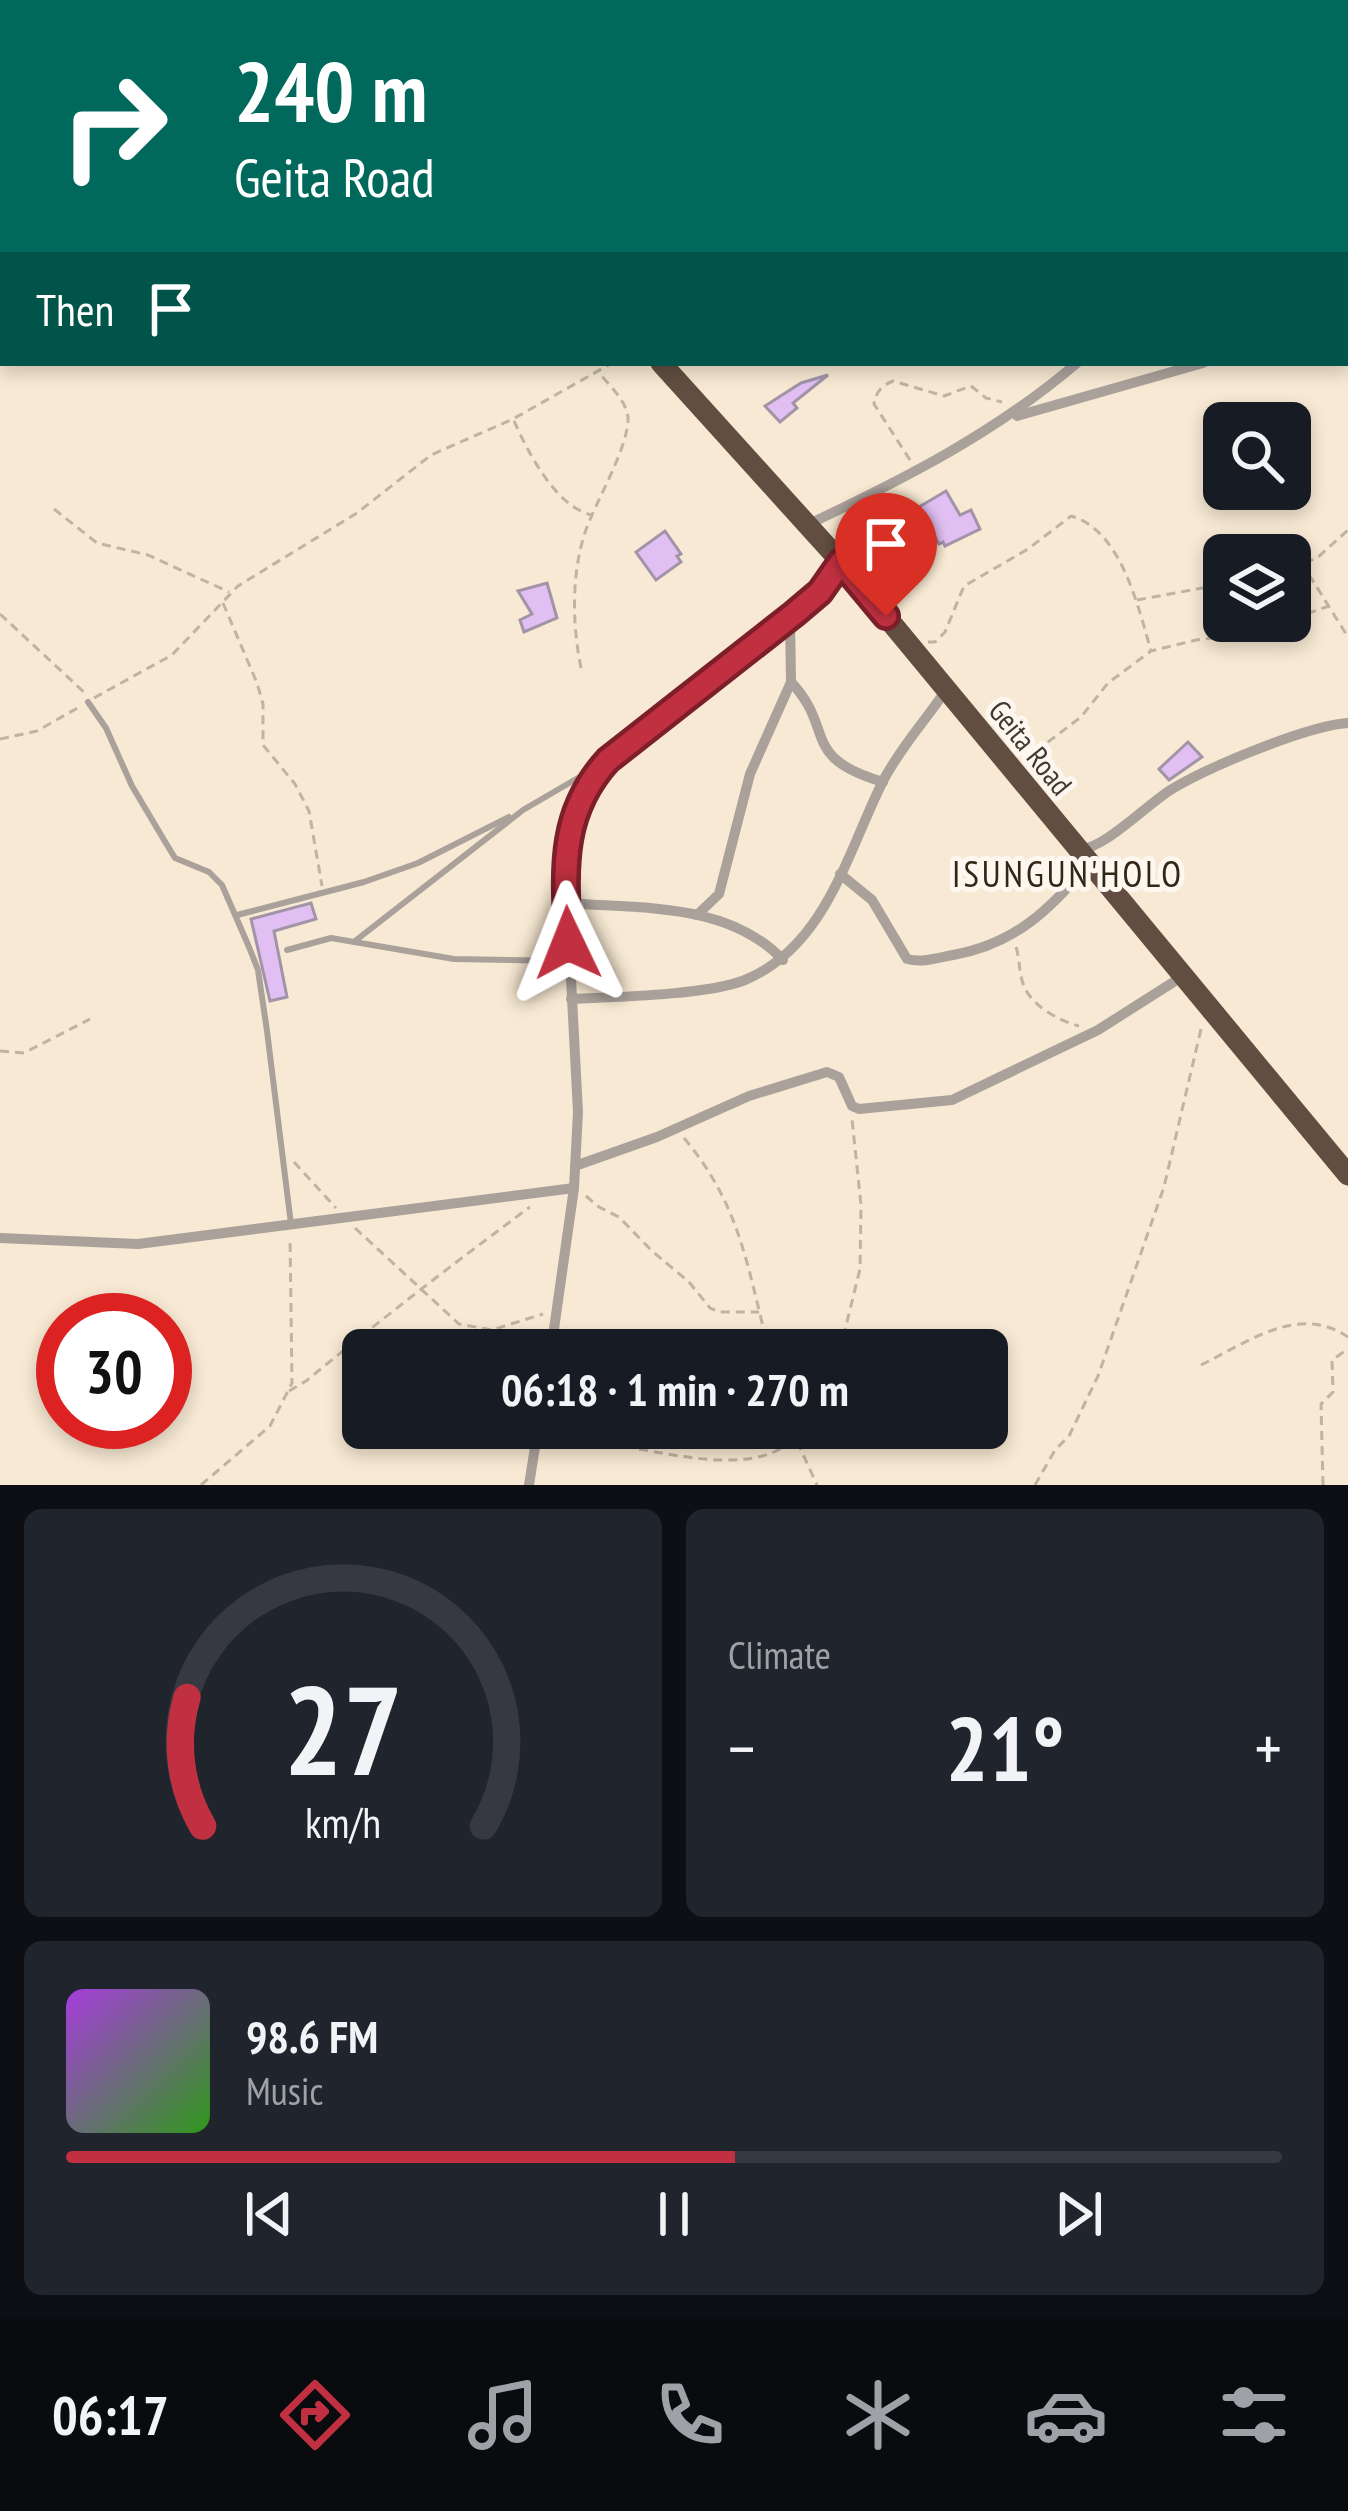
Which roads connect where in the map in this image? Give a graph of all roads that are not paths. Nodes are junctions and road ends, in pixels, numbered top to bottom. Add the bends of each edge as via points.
1 (664, 366) edge
2 (1073, 366) edge
3 (1192, 366) edge
4 (1009, 418) junction
5 (805, 526) junction
6 (841, 562) junction
7 (790, 617) junction
8 (790, 682) junction
9 (946, 690) junction
10 (88, 702) road end
11 (1348, 723) edge
12 (608, 760) junction
13 (883, 782) junction
14 (523, 810) junction
15 (1084, 856) junction
16 (840, 874) junction
17 (567, 903) junction
18 (237, 915) junction
19 (697, 915) junction
20 (355, 941) junction
21 (287, 950) dead end
22 (783, 960) junction
23 (569, 961) junction
24 (1183, 976) junction
25 (571, 999) junction
26 (575, 1166) junction
27 (1348, 1175) edge
28 (574, 1188) junction
29 (291, 1224) junction
30 (0, 1238) edge
31 (554, 1329) edge
32 (535, 1449) edge
33 (529, 1485) edge

1 - 5 highway, Geita Road
2 - 4 street
3 - 4 street
4 - 5 street
5 - 6 highway, Geita Road
6 - 7 street
6 - 9 highway, Geita Road
7 - 8 street
7 - 12 street
8 - 13 street via 806,698 826,754
8 - 19 street via 750,774 719,894
9 - 13 street
9 - 15 highway, Geita Road
10 - 18 lane via 175,858 215,877
11 - 15 street via 1216,766
12 - 14 lane
12 - 17 street via 571,819
13 - 16 street
14 - 18 lane via 418,863
14 - 20 lane
15 - 16 street via 1056,903 1012,937 923,961 907,959 872,900
15 - 24 highway, Geita Road
16 - 22 street
17 - 19 street
17 - 23 street
18 - 29 lane via 258,970
19 - 22 street via 761,937
20 - 21 lane
20 - 23 lane via 454,959
22 - 25 street via 741,982
23 - 25 street
24 - 26 street via 1098,1030 952,1100 866,1110 852,1106 839,1077 827,1072
24 - 27 highway, Geita Road
25 - 26 street
26 - 28 street
28 - 29 street
28 - 31 street
29 - 30 street via 138,1244
32 - 33 street

